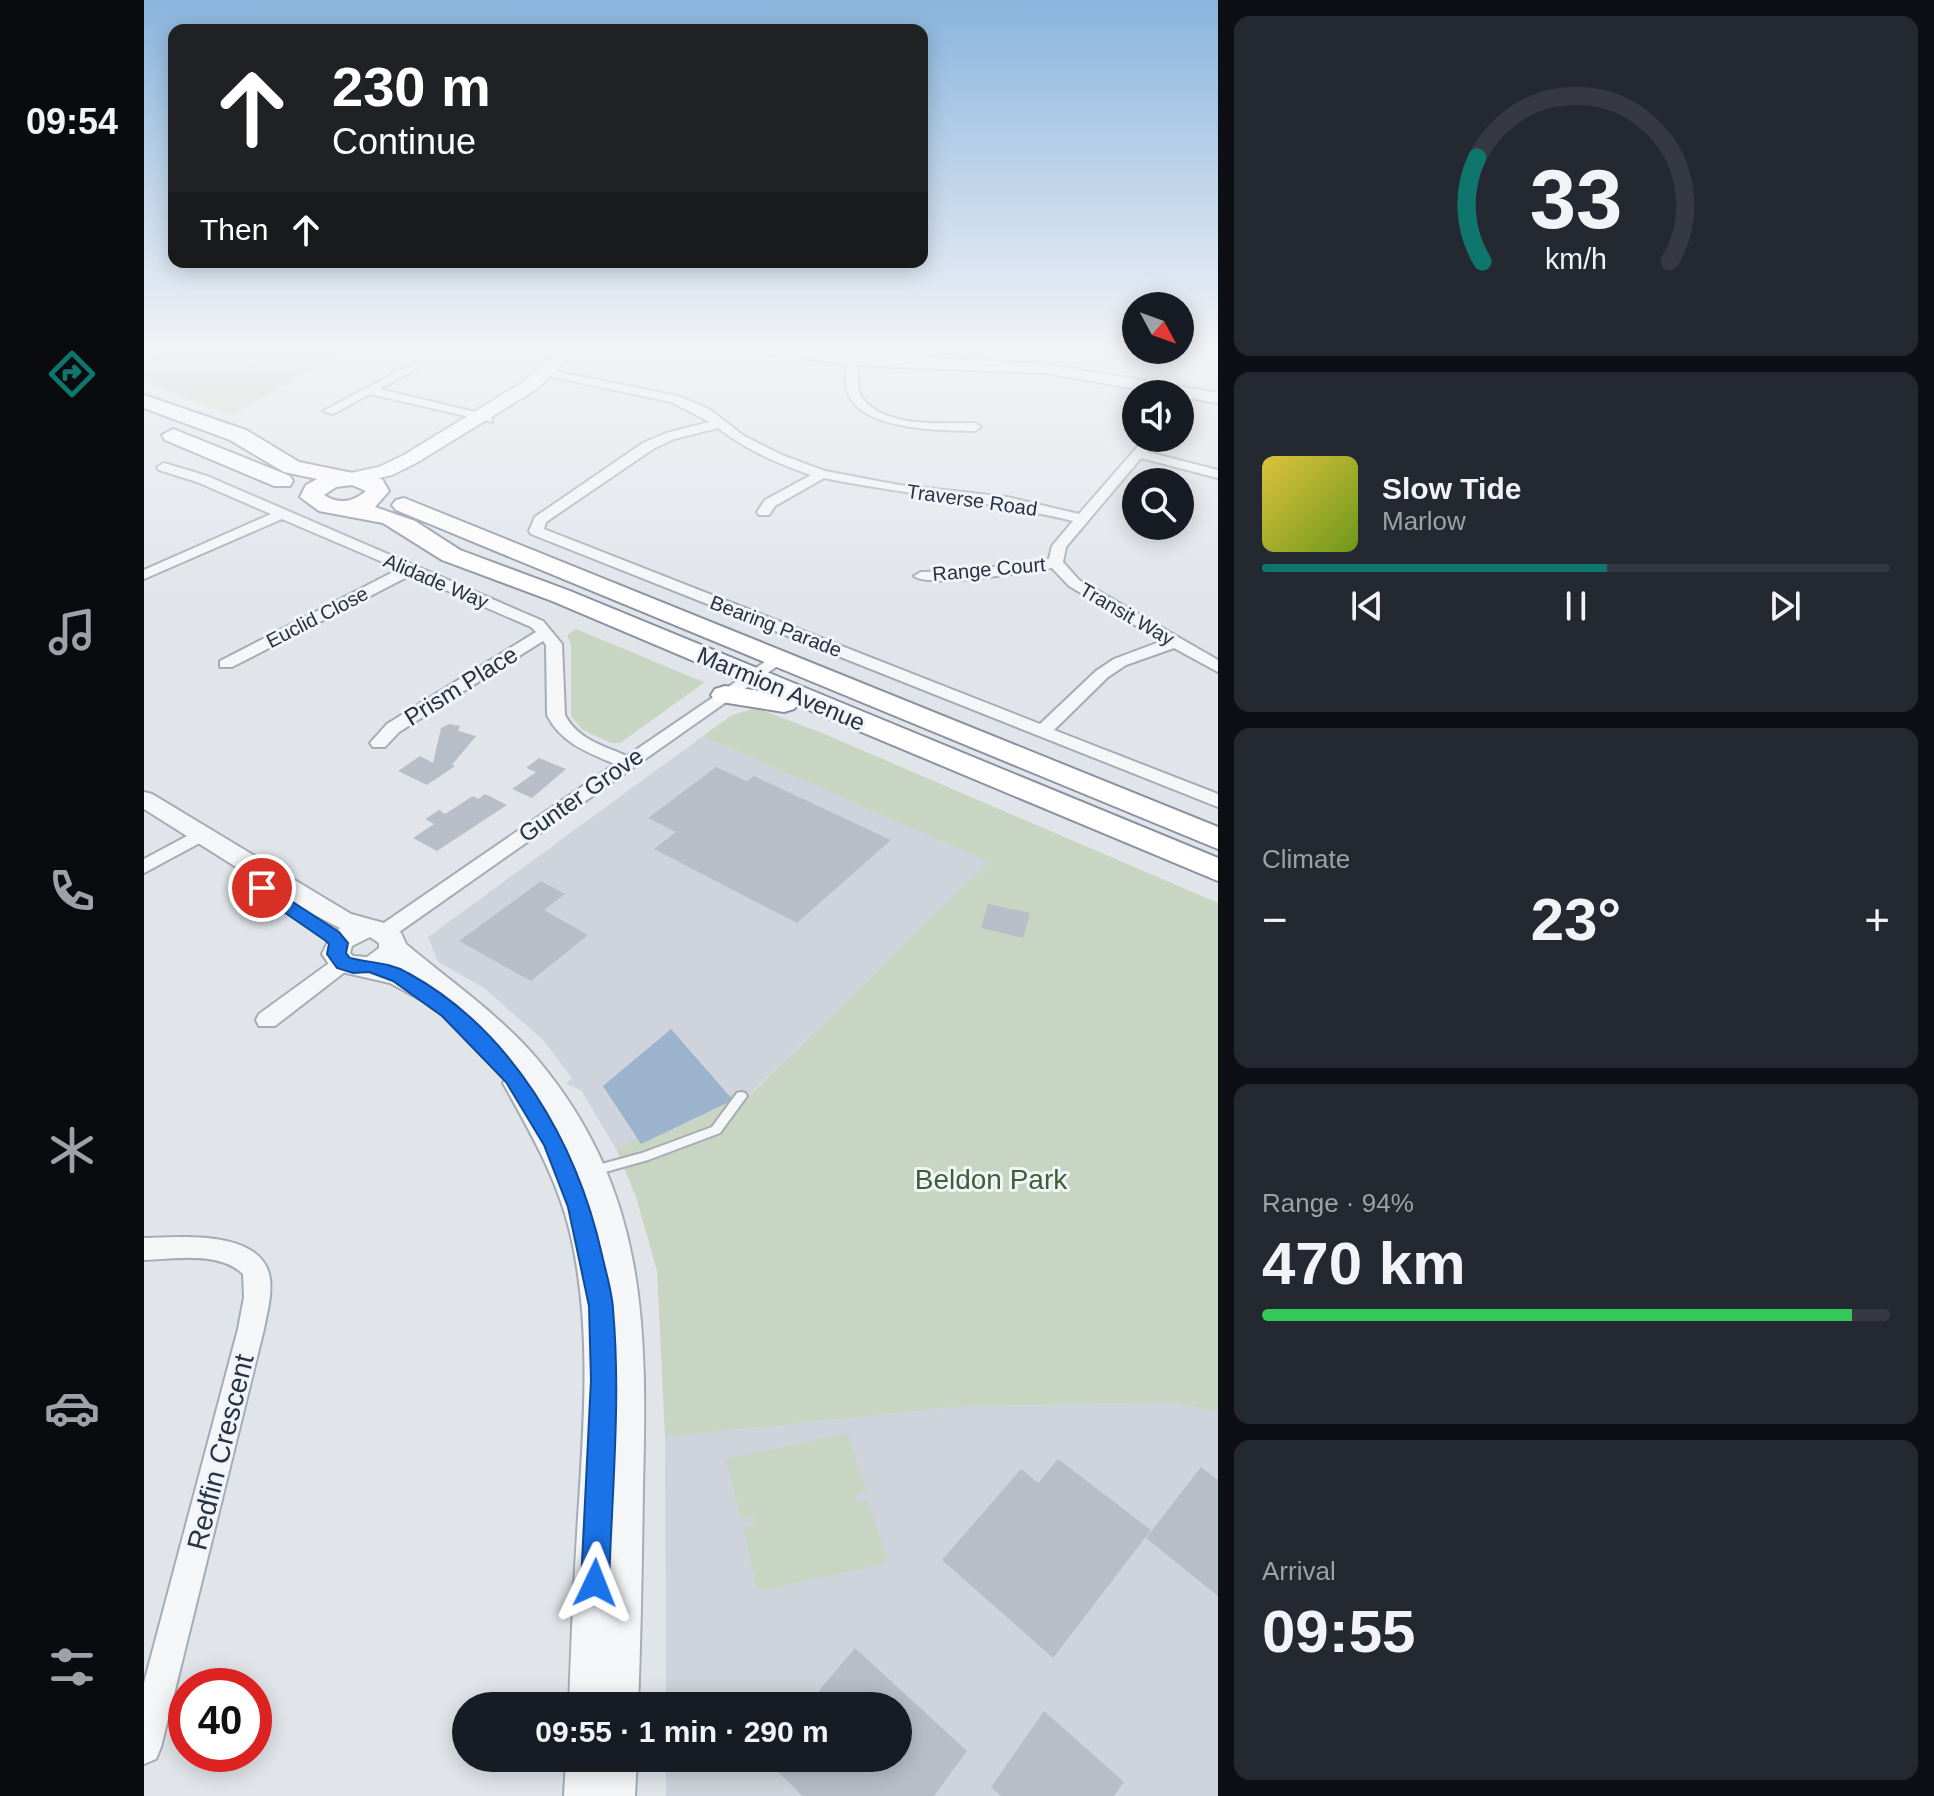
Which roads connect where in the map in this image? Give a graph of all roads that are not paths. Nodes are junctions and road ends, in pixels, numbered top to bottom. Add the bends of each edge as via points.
1 (167, 432) edge
2 (229, 432) edge
3 (458, 432) edge
4 (463, 432) edge
5 (687, 432) edge
6 (732, 432) edge
7 (1140, 454) joint
8 (164, 467) dead end
9 (822, 474) junction
10 (1218, 474) edge
11 (350, 478) junction
12 (378, 491) junction
13 (312, 494) junction
14 (346, 507) junction
15 (764, 512) dead end
16 (282, 514) junction
17 (1083, 519) junction
18 (1056, 563) junction
19 (409, 570) junction
20 (144, 575) edge
21 (921, 576) dead end
22 (546, 633) junction
23 (1175, 642) junction
24 (778, 660) junction
25 (226, 664) dead end
26 (1218, 667) edge
27 (752, 677) junction
28 (725, 695) junction
29 (832, 711) junction
30 (1043, 731) junction
31 (379, 743) dead end
32 (627, 763) junction
33 (144, 799) edge
34 (1218, 801) edge
35 (144, 814) edge
36 (195, 838) junction
37 (1218, 839) edge
38 (144, 867) edge
39 (1218, 870) edge
40 (366, 947) junction
41 (267, 1020) dead end
42 (741, 1096) dead end
43 (589, 1171) junction
44 (144, 1249) edge
45 (590, 1692) edge
46 (617, 1692) edge
47 (144, 1747) edge
48 (587, 1772) edge
49 (614, 1772) edge
50 (586, 1796) edge
51 (613, 1796) edge

1 - 13 highway
2 - 11 highway via 292,467
3 - 11 main road via 399,464
4 - 12 main road
5 - 30 street, Bearing Parade via 648,446 540,520 536,531
6 - 9 street, Traverse Road via 777,458
7 - 10 street
7 - 17 street, Transit Way
8 - 16 street, Alidade Way
9 - 15 street via 770,503
9 - 17 street, Traverse Road via 1007,501
11 - 12 highway, Marmion Avenue via 369,481
11 - 13 highway via 323,484
12 - 14 highway via 367,502
12 - 24 highway, Marmion Avenue
13 - 14 highway, Marmion Avenue via 321,504
14 - 27 highway, Marmion Avenue via 391,518 451,555
16 - 19 street, Alidade Way
16 - 20 street
17 - 18 street, Transit Way via 1059,546
18 - 21 street, Range Court
18 - 23 street, Transit Way via 1074,583
19 - 22 street, Alidade Way via 537,624
19 - 25 street, Euclid Close
22 - 31 street, Prism Place via 393,728
22 - 32 street via 554,644 560,726 567,735
23 - 26 street, Transit Way
23 - 30 street via 1102,674
24 - 27 street, Gunter Grove
24 - 37 highway, Marmion Avenue
27 - 28 street, Gunter Grove
27 - 29 highway, Marmion Avenue
28 - 29 highway
28 - 32 street, Gunter Grove
29 - 39 highway, Marmion Avenue
30 - 34 street, Bearing Parade
32 - 40 street, Gunter Grove
33 - 36 street
35 - 36 street
36 - 38 street
36 - 40 street via 311,919
40 - 41 street, Gunter Grove
40 - 43 street via 471,1008 528,1068
40 - 45 street via 449,1011 513,1076 554,1143 580,1207 603,1338
42 - 43 lane via 716,1130
43 - 46 street via 613,1243 625,1312
44 - 47 street, Redfin Crescent via 236,1252 254,1267 257,1284 251,1329
48 - 50 street
49 - 51 street

